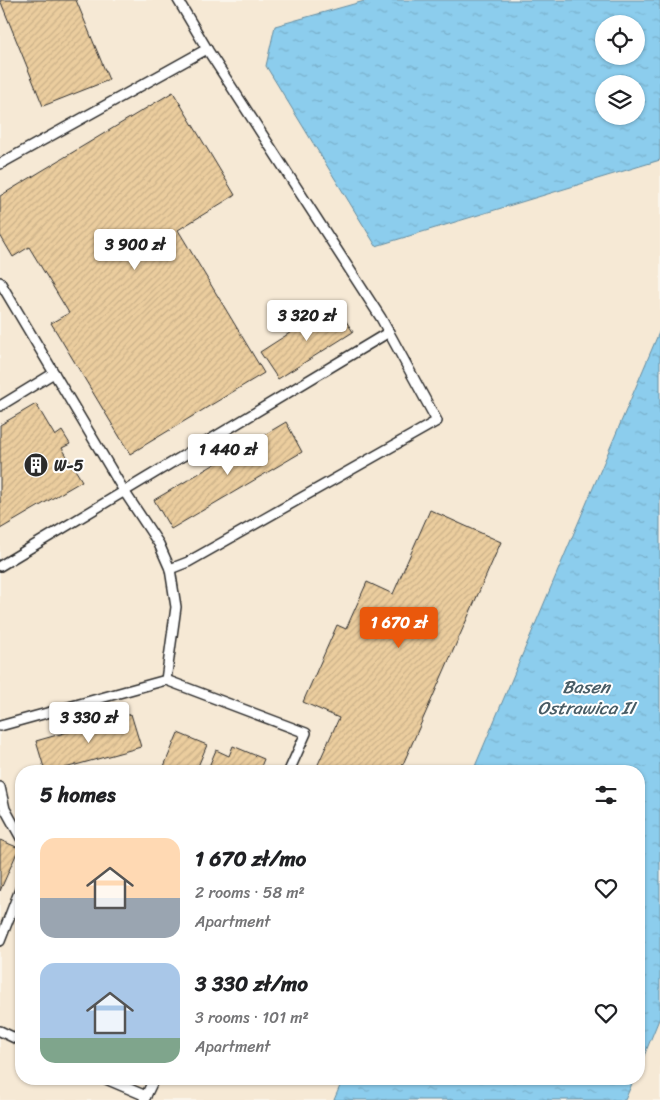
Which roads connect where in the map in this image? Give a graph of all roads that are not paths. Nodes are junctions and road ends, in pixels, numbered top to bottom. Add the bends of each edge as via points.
1 (178, 0) edge
2 (207, 49) junction
3 (0, 164) edge
4 (0, 282) edge
5 (389, 332) junction
6 (54, 373) junction
7 (0, 406) edge
8 (124, 491) junction
9 (0, 566) edge
10 (170, 569) junction
11 (166, 680) junction
12 (0, 726) edge
13 (292, 765) edge
14 (0, 788) edge
15 (15, 827) edge
16 (15, 902) edge
17 (0, 941) edge
18 (0, 1031) edge
19 (15, 1038) edge
20 (118, 1085) edge
21 (151, 1085) edge
22 (145, 1098) edge

1 - 2 lane
2 - 3 lane
2 - 5 lane
4 - 6 lane
5 - 8 lane
5 - 10 lane via 437,421 188,562
6 - 7 lane
6 - 8 lane
8 - 9 lane
8 - 10 lane via 159,544
10 - 11 lane via 176,606
11 - 12 lane
11 - 13 lane via 306,733
14 - 15 lane via 5,809
16 - 17 lane
18 - 19 lane
20 - 22 lane
21 - 22 lane

